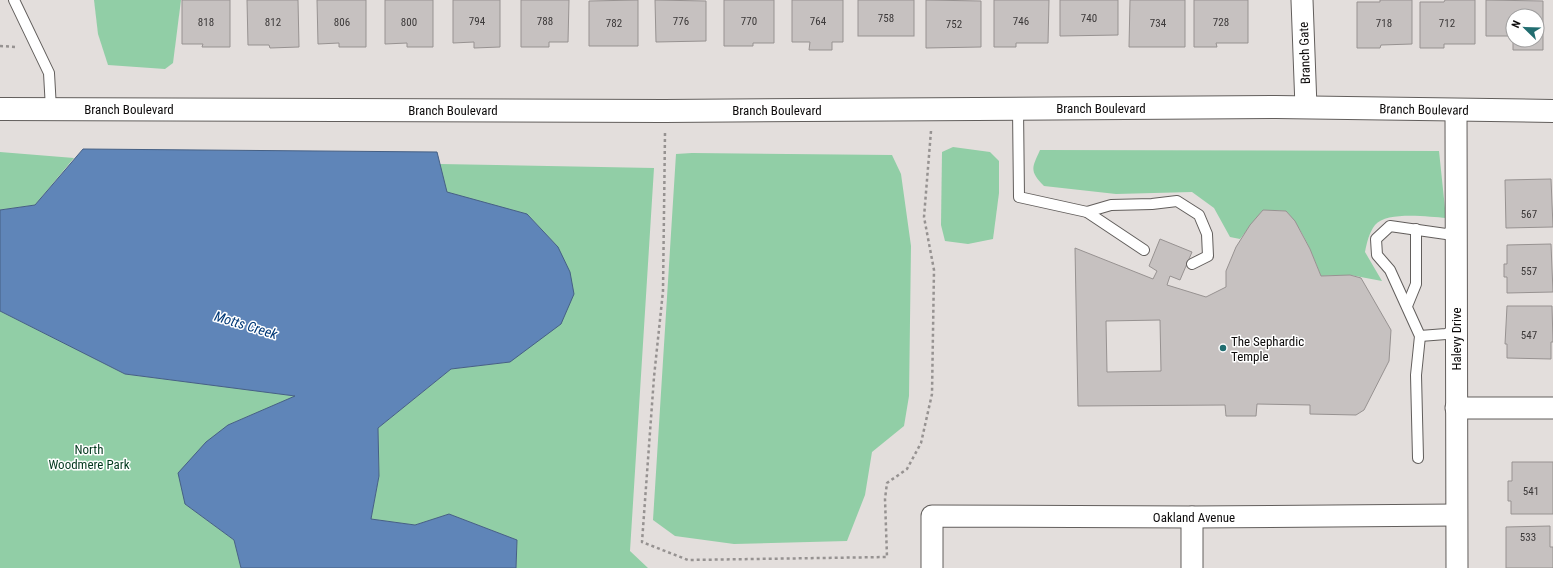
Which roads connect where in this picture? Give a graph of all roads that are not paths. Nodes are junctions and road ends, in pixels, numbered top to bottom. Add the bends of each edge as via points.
1 (14, 0) edge
2 (1302, 0) edge
3 (1306, 107) junction
4 (0, 109) edge
5 (51, 109) junction
6 (1018, 109) junction
7 (1456, 110) junction
8 (1553, 111) edge
9 (1087, 212) junction
10 (1416, 229) junction
11 (1456, 230) junction
12 (1144, 250) dead end
13 (1192, 264) dead end
14 (1407, 306) junction
15 (1456, 329) junction
16 (1420, 336) junction
17 (1456, 408) junction
18 (1553, 408) edge
19 (1418, 458) dead end
20 (1456, 515) junction
21 (1192, 517) junction
22 (932, 568) edge
23 (1192, 568) edge
24 (1456, 568) edge

1 - 5 lane via 49,73
2 - 3 street, Branch Gate
3 - 6 street, Branch Boulevard
3 - 7 street, Branch Boulevard
4 - 5 street, Branch Boulevard
5 - 6 street, Branch Boulevard
6 - 9 lane via 1019,197
7 - 8 street, Branch Boulevard
7 - 11 street, Halevy Drive
9 - 12 lane
9 - 13 lane via 1111,205 1177,201 1199,215 1208,234 1208,256
10 - 11 lane via 1446,234
10 - 14 lane via 1416,284
10 - 14 lane via 1390,226 1376,239 1377,255 1390,270
11 - 15 street, Halevy Drive
14 - 16 lane
15 - 16 lane via 1446,334
15 - 17 street, Halevy Drive
16 - 19 lane via 1416,375
17 - 18 street
17 - 20 street, Halevy Drive
20 - 21 street, Oakland Avenue
20 - 24 street, Halevy Drive
21 - 22 street, Oakland Avenue via 932,516
21 - 23 street

